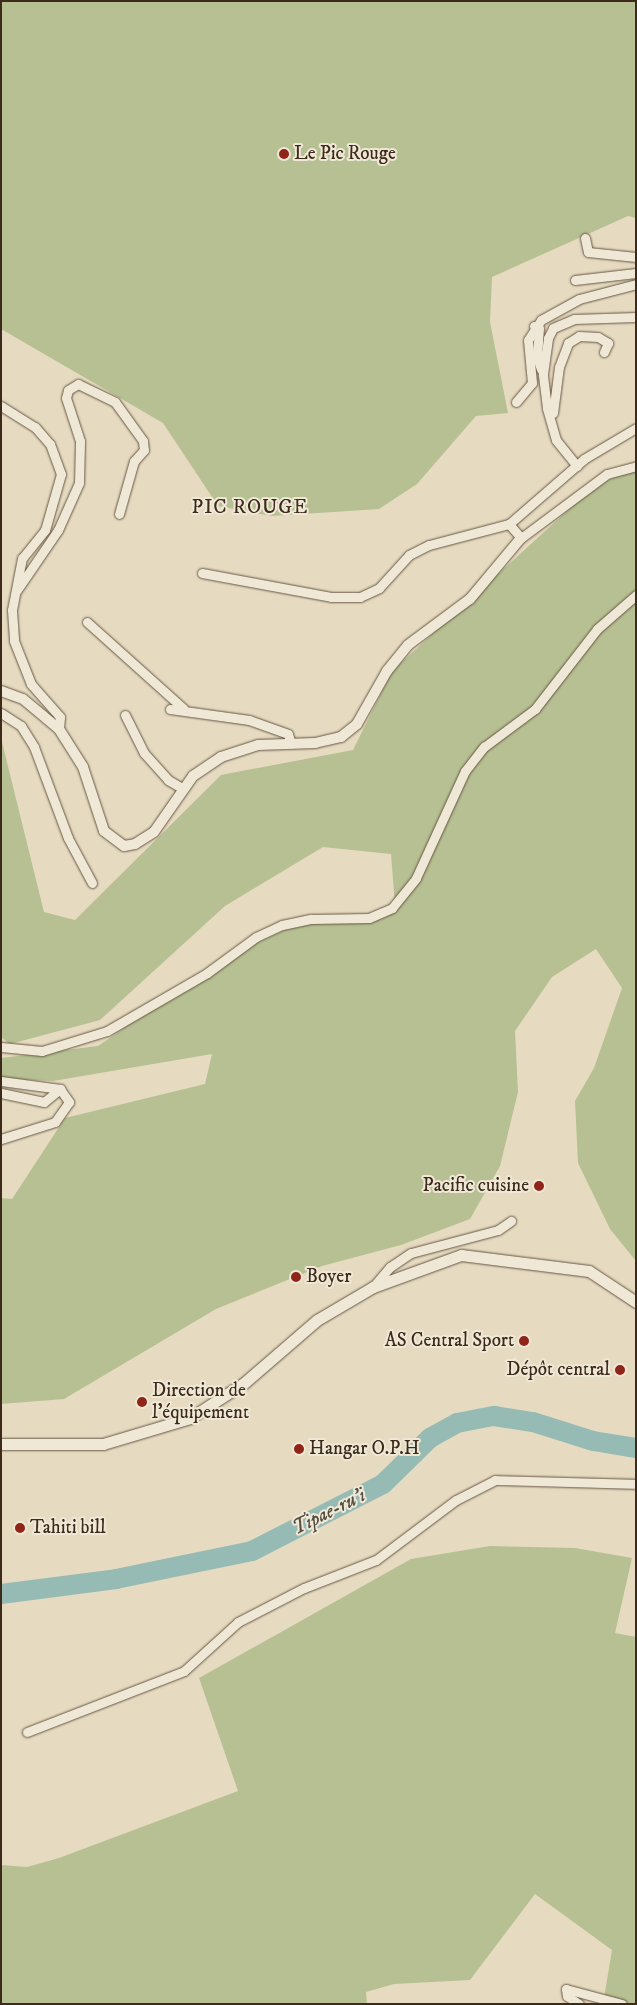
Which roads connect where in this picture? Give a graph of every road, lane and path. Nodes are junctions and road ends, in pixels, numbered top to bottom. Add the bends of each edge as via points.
1 (585, 238) dead end
2 (636, 257) edge
3 (636, 273) edge
4 (575, 280) dead end
5 (636, 284) edge
6 (636, 317) edge
7 (534, 326) junction
8 (604, 352) dead end
9 (543, 374) junction
10 (516, 402) dead end
11 (1, 406) edge
12 (552, 425) junction
13 (636, 428) edge
14 (577, 466) junction
15 (636, 466) edge
16 (119, 514) dead end
17 (509, 524) junction
18 (521, 538) junction
19 (202, 573) dead end
20 (17, 590) junction
21 (636, 595) edge
22 (86, 622) dead end
23 (1, 691) edge
24 (170, 709) dead end
25 (184, 709) junction
26 (1, 712) edge
27 (125, 714) dead end
28 (59, 729) junction
29 (290, 744) junction
30 (182, 788) junction
31 (92, 883) dead end
32 (1, 1047) edge
33 (1, 1081) edge
34 (60, 1089) junction
35 (1, 1093) edge
36 (1, 1139) edge
37 (511, 1221) dead end
38 (373, 1287) junction
39 (636, 1302) edge
40 (1, 1444) edge
41 (636, 1484) edge
42 (27, 1732) dead end
43 (579, 2004) edge
44 (622, 2004) edge

1 - 2 street via 588,252
3 - 4 street
5 - 7 street via 556,309
6 - 9 street via 562,322 548,338
7 - 9 street via 539,328 537,357
7 - 10 street via 528,340 532,383
8 - 12 street via 608,343 598,337 579,336 568,343 555,383
9 - 12 street
11 - 20 street via 36,427 50,444 61,474 45,530 22,558
12 - 14 street via 556,440
13 - 14 street
14 - 17 street
15 - 18 street via 606,474
16 - 20 street via 134,461 144,450 143,441 114,402 78,384 68,390 66,398 80,441 79,483 58,530
17 - 18 street
17 - 19 street via 416,551 379,588 360,598 311,594
18 - 29 street via 470,600 408,645 387,671 357,724 341,737
20 - 28 street via 12,610 14,641 31,684 60,717
21 - 32 street via 597,629 535,709 484,747 465,771 416,878 392,908 369,918 311,919 282,925 256,937 207,973 107,1031 42,1051
22 - 25 street
23 - 28 street via 24,699
24 - 25 street
25 - 29 street via 278,729 288,734
26 - 31 street via 21,726 34,747 68,838
27 - 30 street via 144,753 168,780
28 - 30 street via 83,767 96,816 113,841 124,846 147,838
29 - 30 street via 239,749 206,766
33 - 34 street
34 - 35 street via 44,1102
34 - 36 street via 69,1102 63,1116
37 - 38 street via 498,1230 411,1253 390,1267
38 - 39 main road via 443,1260 478,1254 589,1271
38 - 40 main road via 317,1320 244,1383 190,1418 103,1444
41 - 42 street via 495,1480 456,1500 376,1560 304,1588 238,1622 184,1671
43 - 44 street via 567,1996 566,1990

